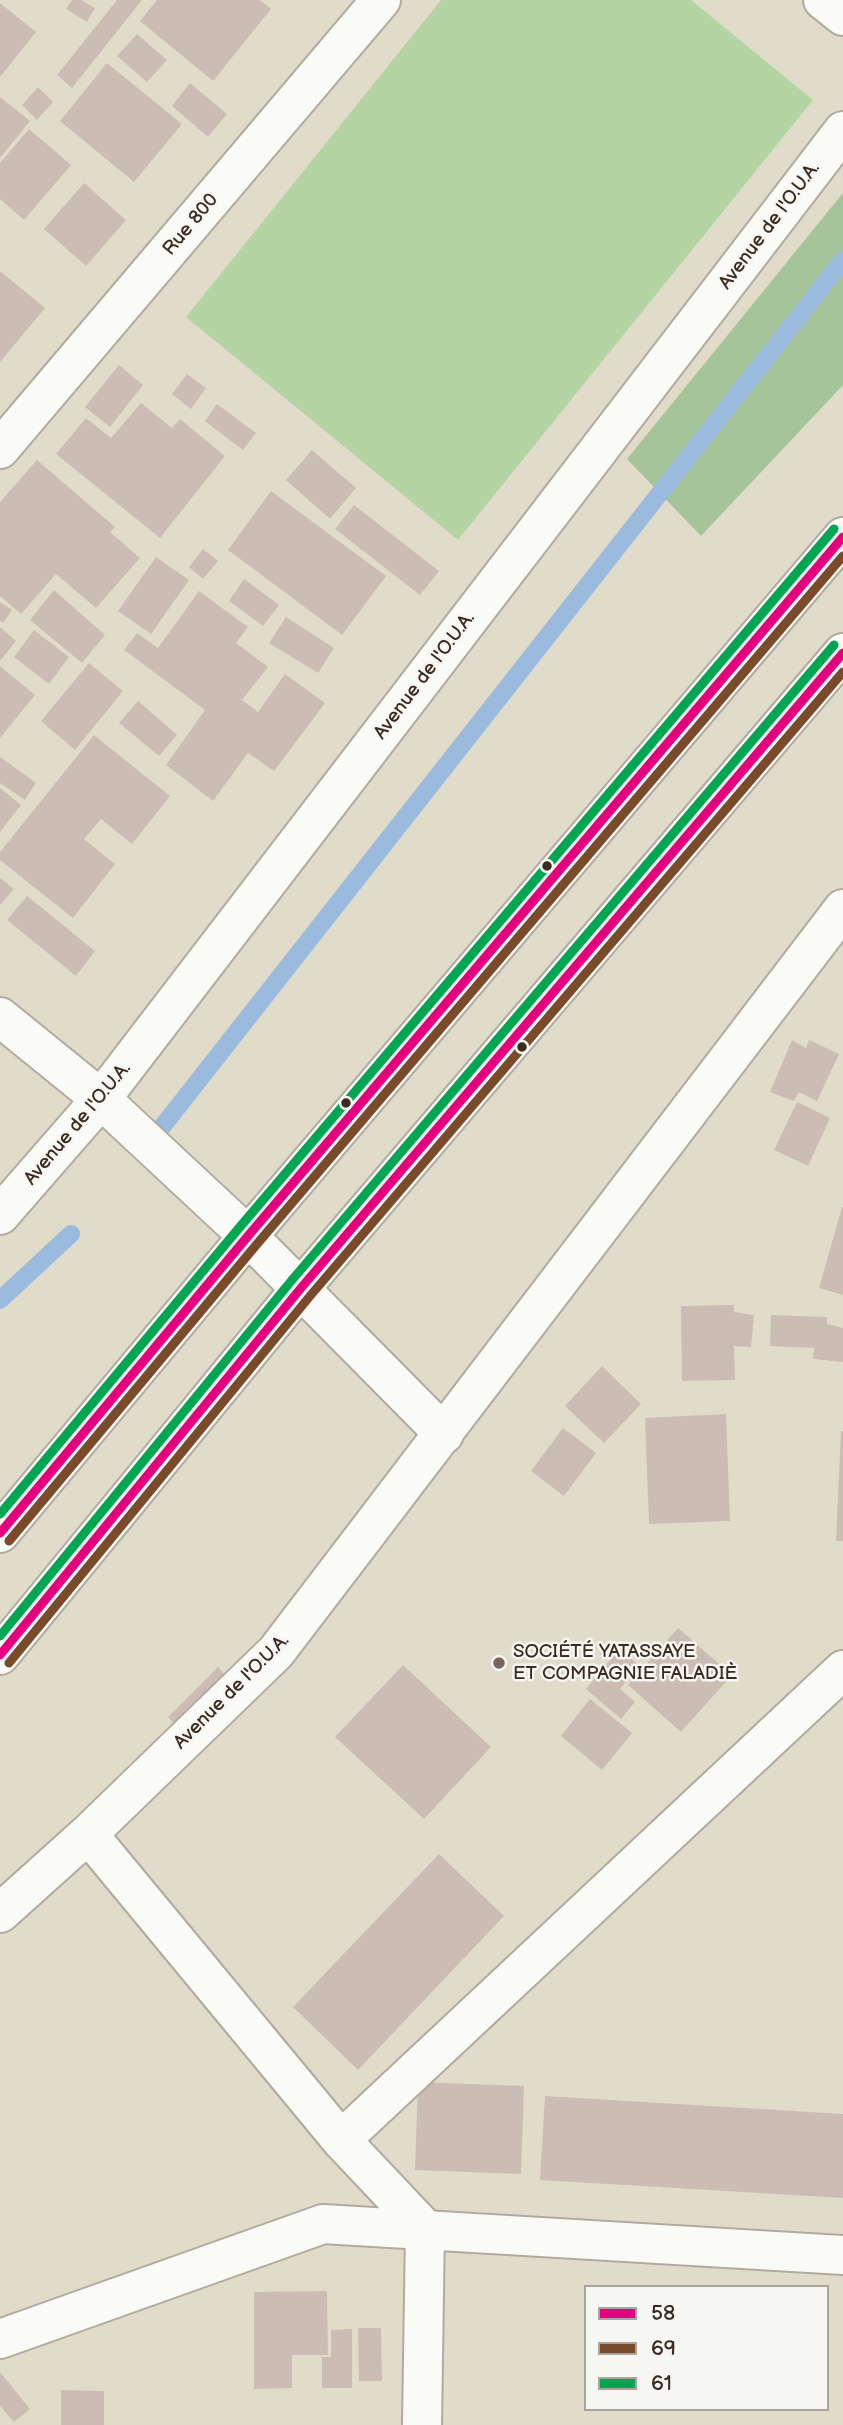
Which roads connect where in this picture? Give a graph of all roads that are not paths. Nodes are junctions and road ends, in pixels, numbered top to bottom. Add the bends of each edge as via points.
1 (381, 0) edge
2 (823, 0) edge
3 (843, 16) edge
4 (843, 131) edge
5 (0, 449) edge
6 (843, 537) edge
7 (843, 653) edge
8 (843, 909) edge
9 (0, 1017) edge
10 (102, 1099) junction
11 (0, 1214) edge
12 (248, 1236) junction
13 (301, 1288) junction
14 (444, 1434) junction
15 (0, 1533) edge
16 (0, 1655) edge
17 (843, 1670) edge
18 (88, 1834) junction
19 (0, 1913) edge
20 (341, 2140) junction
21 (425, 2229) junction
22 (843, 2255) edge
23 (0, 2339) edge
24 (422, 2425) edge

1 - 5 main road, Rue 800
2 - 3 main road
4 - 10 main road, Avenue de l'O.U.A.
6 - 12 main road
7 - 13 main road
8 - 14 main road, Avenue de l'O.U.A.
9 - 10 main road
10 - 11 main road, Avenue de l'O.U.A.
10 - 12 main road
12 - 13 main road
12 - 15 main road
13 - 14 main road
13 - 16 main road
14 - 18 main road, Avenue de l'O.U.A. via 276,1652
17 - 20 main road
18 - 19 main road, Avenue de l'O.U.A.
18 - 20 main road
20 - 21 main road
21 - 22 main road
21 - 23 main road via 323,2224
21 - 24 main road

